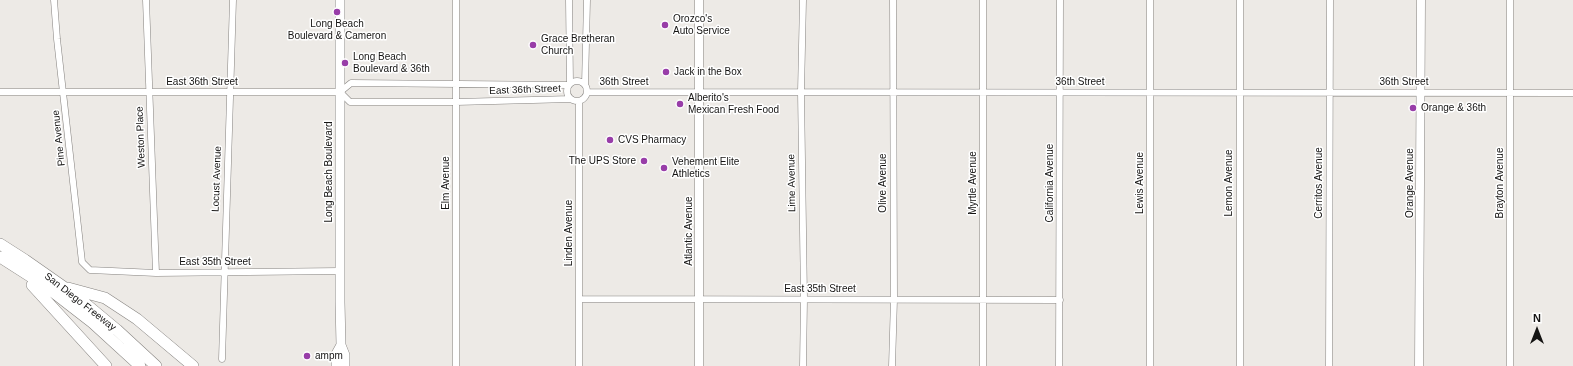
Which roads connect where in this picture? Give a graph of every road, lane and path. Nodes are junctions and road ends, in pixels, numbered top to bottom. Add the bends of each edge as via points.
1 (54, 0) edge
2 (146, 0) edge
3 (233, 0) edge
4 (340, 0) edge
5 (456, 0) edge
6 (568, 0) edge
7 (587, 0) edge
8 (699, 0) edge
9 (803, 0) edge
10 (893, 0) edge
11 (984, 0) edge
12 (1060, 0) edge
13 (1150, 0) edge
14 (1240, 0) edge
15 (1330, 0) edge
16 (1421, 0) edge
17 (1510, 0) edge
18 (456, 84) junction
19 (569, 84) junction
20 (585, 85) junction
21 (64, 91) junction
22 (0, 92) edge
23 (150, 92) junction
24 (340, 92) junction
25 (587, 92) junction
26 (699, 92) junction
27 (801, 92) junction
28 (892, 92) junction
29 (982, 92) junction
30 (1239, 92) junction
31 (1330, 92) junction
32 (1420, 92) junction
33 (230, 93) junction
34 (1059, 93) junction
35 (1150, 93) junction
36 (1510, 93) junction
37 (1573, 93) edge
38 (571, 99) junction
39 (579, 101) junction
40 (456, 102) junction
41 (0, 244) edge
42 (0, 252) edge
43 (0, 257) edge
44 (0, 265) edge
45 (90, 270) joint
46 (224, 271) junction
47 (340, 271) junction
48 (156, 272) junction
49 (32, 286) junction
50 (64, 287) junction
51 (579, 299) junction
52 (699, 299) junction
53 (804, 299) junction
54 (894, 299) junction
55 (984, 299) junction
56 (1060, 300) junction
57 (340, 345) junction
58 (222, 359) dead end
59 (106, 366) edge
60 (130, 366) edge
61 (140, 366) edge
62 (146, 366) edge
63 (156, 366) edge
64 (193, 366) edge
65 (336, 366) edge
66 (345, 366) edge
67 (456, 366) edge
68 (579, 366) edge
69 (699, 366) edge
70 (803, 366) edge
71 (892, 366) edge
72 (983, 366) edge
73 (1059, 366) edge
74 (1150, 366) edge
75 (1240, 366) edge
76 (1330, 366) edge
77 (1420, 366) edge
78 (1510, 366) edge

1 - 21 street, Pine Avenue
2 - 23 street, Weston Place
3 - 33 street, Locust Avenue
4 - 24 main road, Long Beach Boulevard
5 - 18 street, Elm Avenue
6 - 19 street
7 - 20 street
8 - 26 main road, Atlantic Avenue
9 - 27 street, Lime Avenue
10 - 28 street, Olive Avenue
11 - 29 street, Myrtle Avenue
12 - 34 street, California Avenue
13 - 35 street, Lewis Avenue
14 - 30 street, Lemon Avenue
15 - 31 street, Cerritos Avenue
16 - 32 main road, Orange Avenue
17 - 36 street, Brayton Avenue
18 - 19 street, East 36th Street
18 - 24 street, East 36th Street via 351,83
18 - 40 street, Elm Avenue
19 - 20 street via 576,80
19 - 38 street via 566,91
20 - 25 street
21 - 22 street, East 36th Street
21 - 23 street, East 36th Street
21 - 45 street, Pine Avenue via 82,262
23 - 33 street, East 36th Street
23 - 48 street, Weston Place
24 - 33 street, East 36th Street
24 - 40 street, East 36th Street via 350,102
24 - 47 main road, Long Beach Boulevard
25 - 26 street, 36th Street
25 - 39 street
26 - 27 street, 36th Street
26 - 52 main road, Atlantic Avenue
27 - 28 street, 36th Street
27 - 53 street, Lime Avenue
28 - 29 street, 36th Street
28 - 54 street, Olive Avenue
29 - 34 street, 36th Street
29 - 55 street, Myrtle Avenue
30 - 31 street, 36th Street
30 - 35 street, 36th Street
30 - 75 street, Lemon Avenue
31 - 32 street, 36th Street
31 - 76 street, Cerritos Avenue
32 - 36 street, 36th Street
32 - 77 main road, Orange Avenue
33 - 46 street, Locust Avenue
34 - 35 street, 36th Street
34 - 56 street, California Avenue
35 - 74 street, Lewis Avenue
36 - 37 street, 36th Street
36 - 78 street, Brayton Avenue
38 - 39 street
38 - 40 street, East 36th Street
39 - 51 street, Linden Avenue
40 - 67 street, Elm Avenue
41 - 50 highway, San Diego Freeway
42 - 62 highway via 74,303
43 - 61 highway via 44,285
44 - 49 highway, San Diego Freeway
45 - 48 street, East 35th Street
46 - 47 street, East 35th Street
46 - 48 street, East 35th Street
46 - 58 street, Locust Avenue
47 - 57 main road, Long Beach Boulevard
49 - 59 highway
49 - 60 highway, San Diego Freeway via 96,335
50 - 63 highway, San Diego Freeway
50 - 64 highway via 105,298 137,319
51 - 52 street, East 35th Street
51 - 68 street, Linden Avenue
52 - 53 street, East 35th Street
52 - 69 main road, Atlantic Avenue
53 - 54 street, East 35th Street
53 - 70 street, Lime Avenue
54 - 55 street, East 35th Street
54 - 71 street, Olive Avenue
55 - 56 street, East 35th Street
55 - 72 street, Myrtle Avenue
56 - 73 street, California Avenue
57 - 65 main road, Long Beach Boulevard via 336,354
57 - 66 main road, Long Beach Boulevard via 345,355

